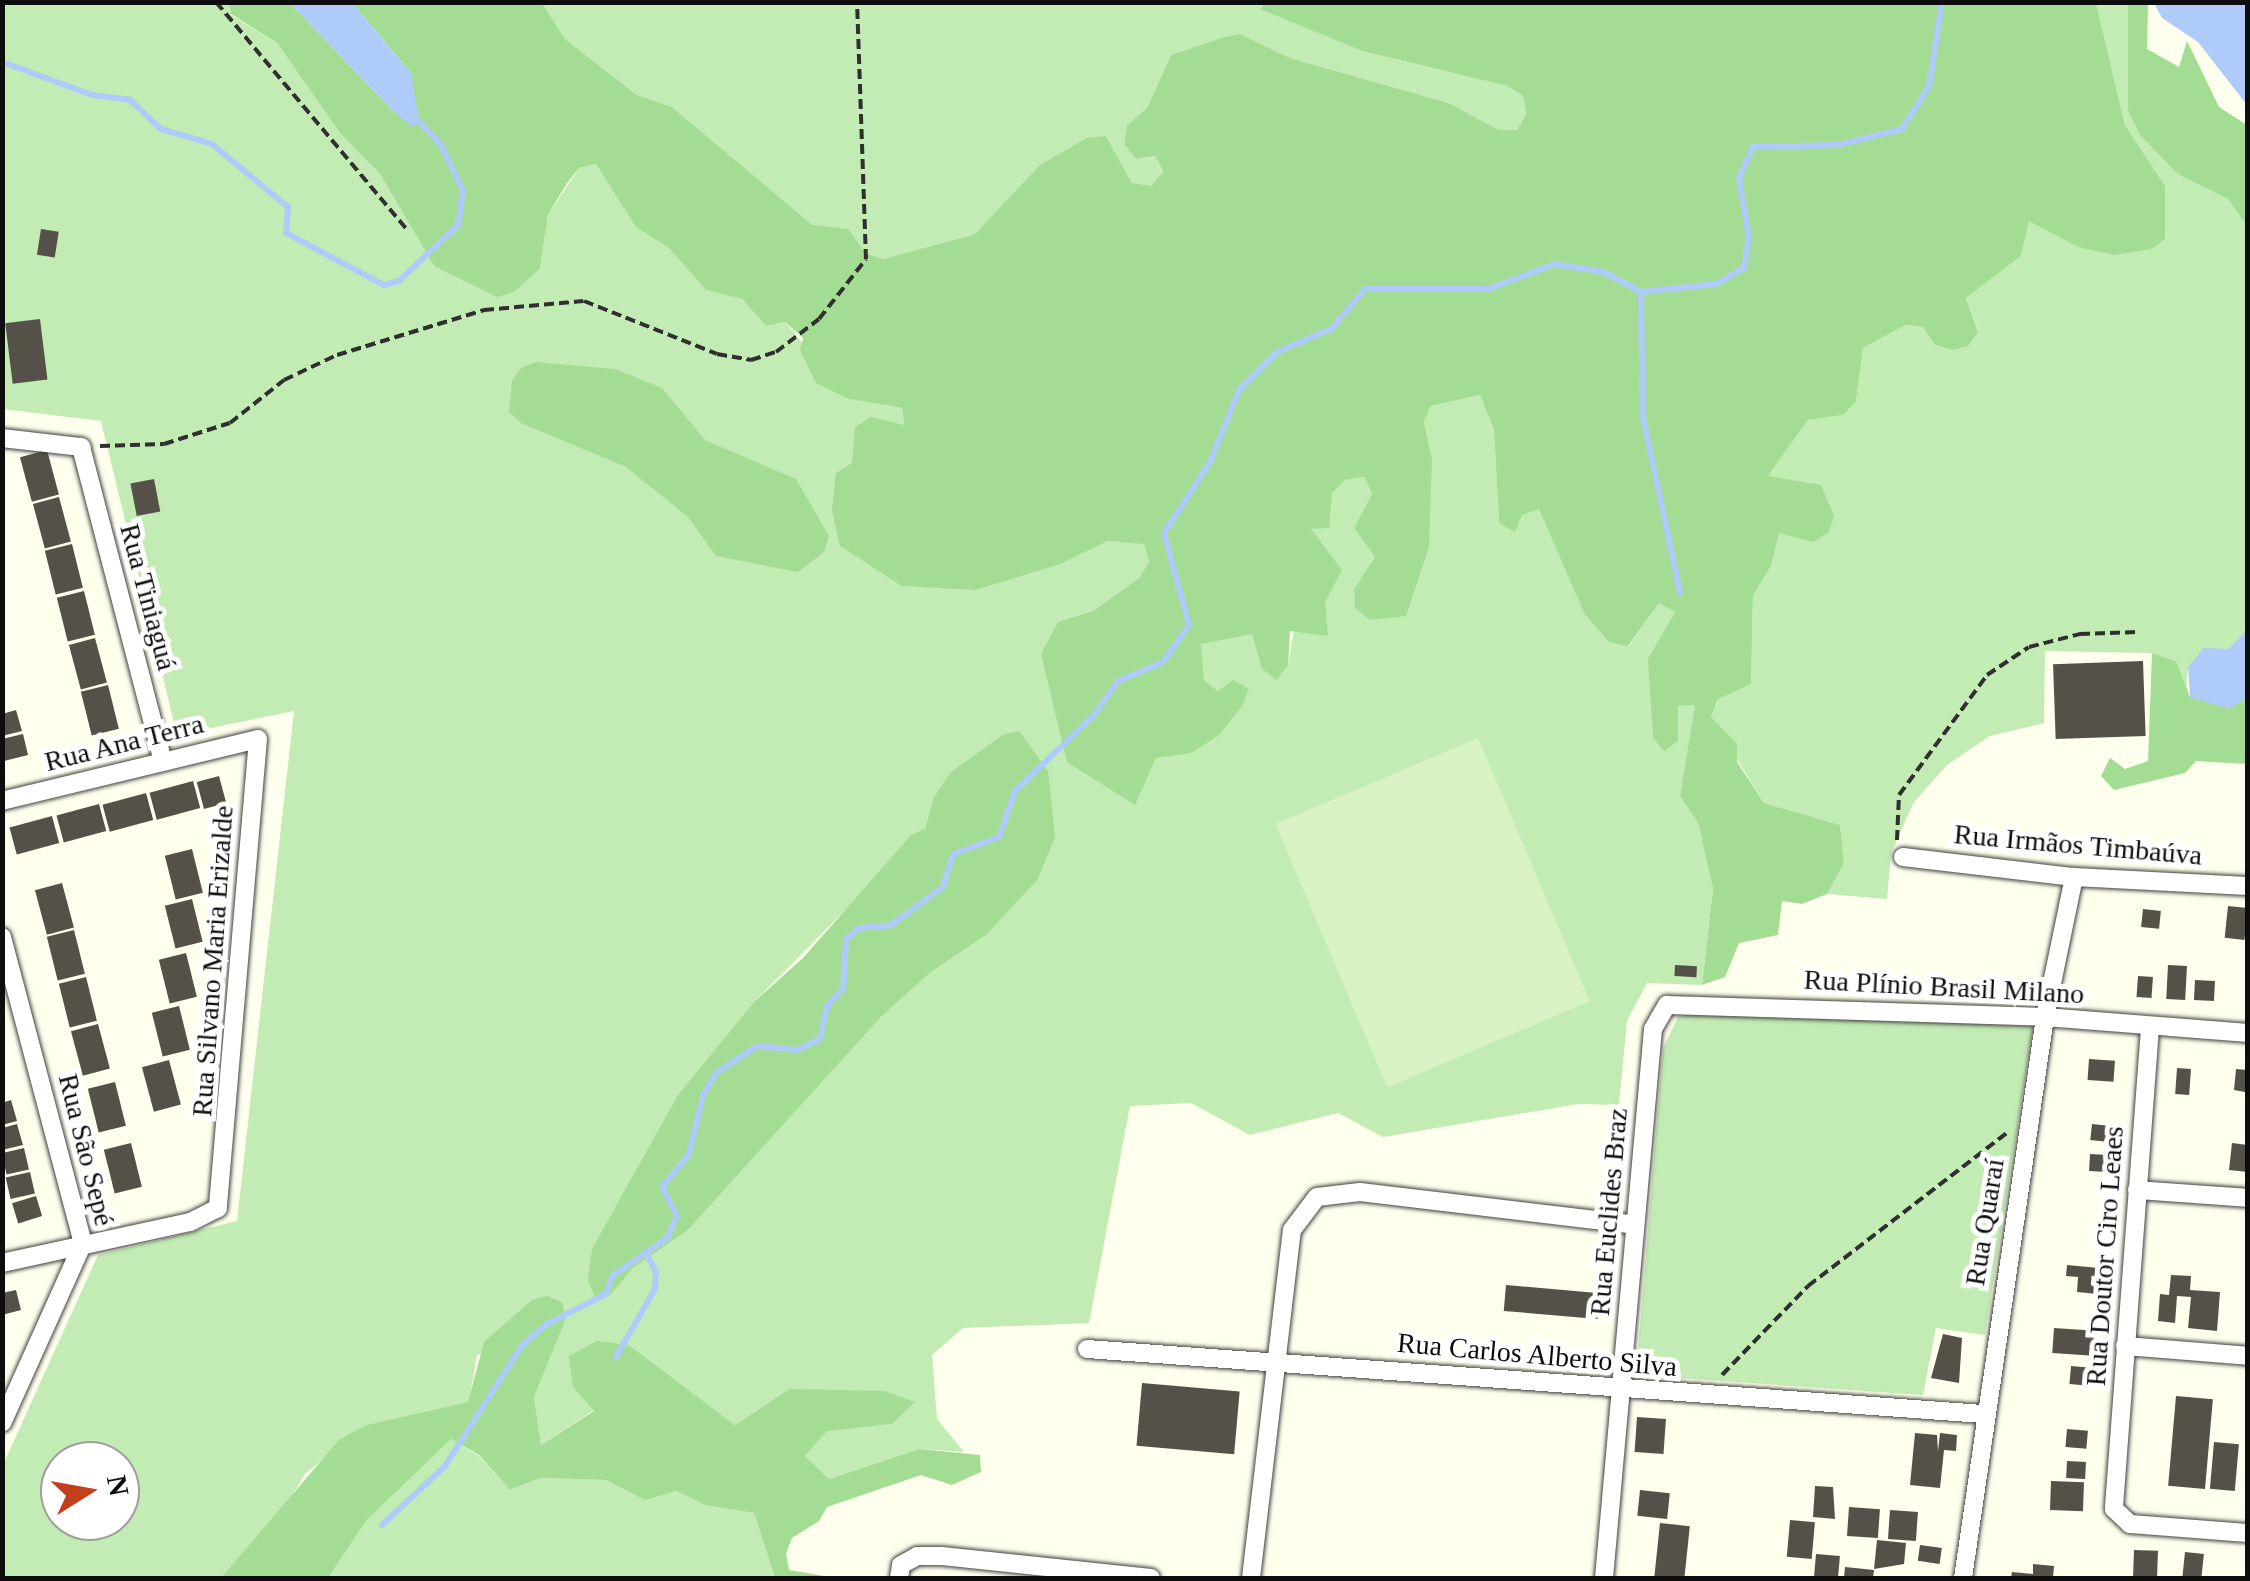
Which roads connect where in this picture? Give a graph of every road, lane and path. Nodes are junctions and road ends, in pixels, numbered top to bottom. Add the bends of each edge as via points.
1 (216, 2) edge
2 (857, 2) edge
3 (407, 230) dead end
4 (2, 438) edge
5 (81, 447) junction
6 (2138, 632) dead end
7 (258, 739) joint
8 (162, 762) junction
9 (2, 802) edge
10 (1903, 857) joint
11 (2074, 877) junction
12 (2248, 886) edge
13 (2, 938) edge
14 (2045, 1018) junction
15 (2150, 1028) junction
16 (1652, 1029) joint
17 (2248, 1033) edge
18 (2032, 1102) junction
19 (2137, 1190) junction
20 (2248, 1198) edge
21 (1635, 1225) junction
22 (83, 1244) junction
23 (2, 1263) edge
24 (2125, 1346) junction
25 (1087, 1349) dead end
26 (2248, 1356) edge
27 (1274, 1361) junction
28 (1620, 1391) junction
29 (1696, 1396) junction
30 (1983, 1414) junction
31 (2, 1423) edge
32 (2248, 1533) edge
33 (900, 1572) edge
34 (1151, 1578) edge
35 (1251, 1578) edge
36 (1604, 1578) edge
37 (1963, 1578) edge

1 - 3 path
2 - 5 path via 866,260 819,319 776,352 751,360 717,354 584,301 484,310 337,355 284,380 230,424 164,444
4 - 5 street
5 - 8 street, Rua Tiniaguá
6 - 10 path via 2080,634 2029,647 1987,675 1899,795 1895,835
7 - 8 street, Rua Ana Terra
7 - 22 street, Rua Silvano Maria Erizalde via 224,1188 208,1216
8 - 9 street, Rua Ana Terra
10 - 11 street, Rua Irmãos Timbaúva
11 - 12 street, Rua Irmãos Timbaúva
11 - 14 street, Rua Quaraí
13 - 22 street, Rua São Sepé
14 - 15 street, Rua Plínio Brasil Milano
14 - 16 street, Rua Plínio Brasil Milano via 1686,1002 1667,1005
14 - 18 street, Rua Quaraí
15 - 17 street, Rua Plínio Brasil Milano
15 - 19 street, Rua Doutor Ciro Leaes
16 - 21 street, Rua Euclides Braz
18 - 29 path via 2018,1125 1808,1286
18 - 30 street, Rua Quaraí
19 - 20 street
19 - 24 street, Rua Doutor Ciro Leaes
21 - 27 street via 1360,1192 1317,1197 1292,1230
21 - 28 street, Rua Euclides Braz
22 - 23 street
22 - 31 street, Rua São Sepé
24 - 26 street
24 - 32 street, Rua Doutor Ciro Leaes via 2114,1509 2130,1524
25 - 27 street, Rua Carlos Alberto Silva
27 - 28 street, Rua Carlos Alberto Silva
27 - 35 street
28 - 29 street, Rua Carlos Alberto Silva
28 - 36 street, Rua Euclides Braz
29 - 30 street, Rua Carlos Alberto Silva
30 - 37 street, Rua Quaraí
33 - 34 street via 917,1556 942,1556

